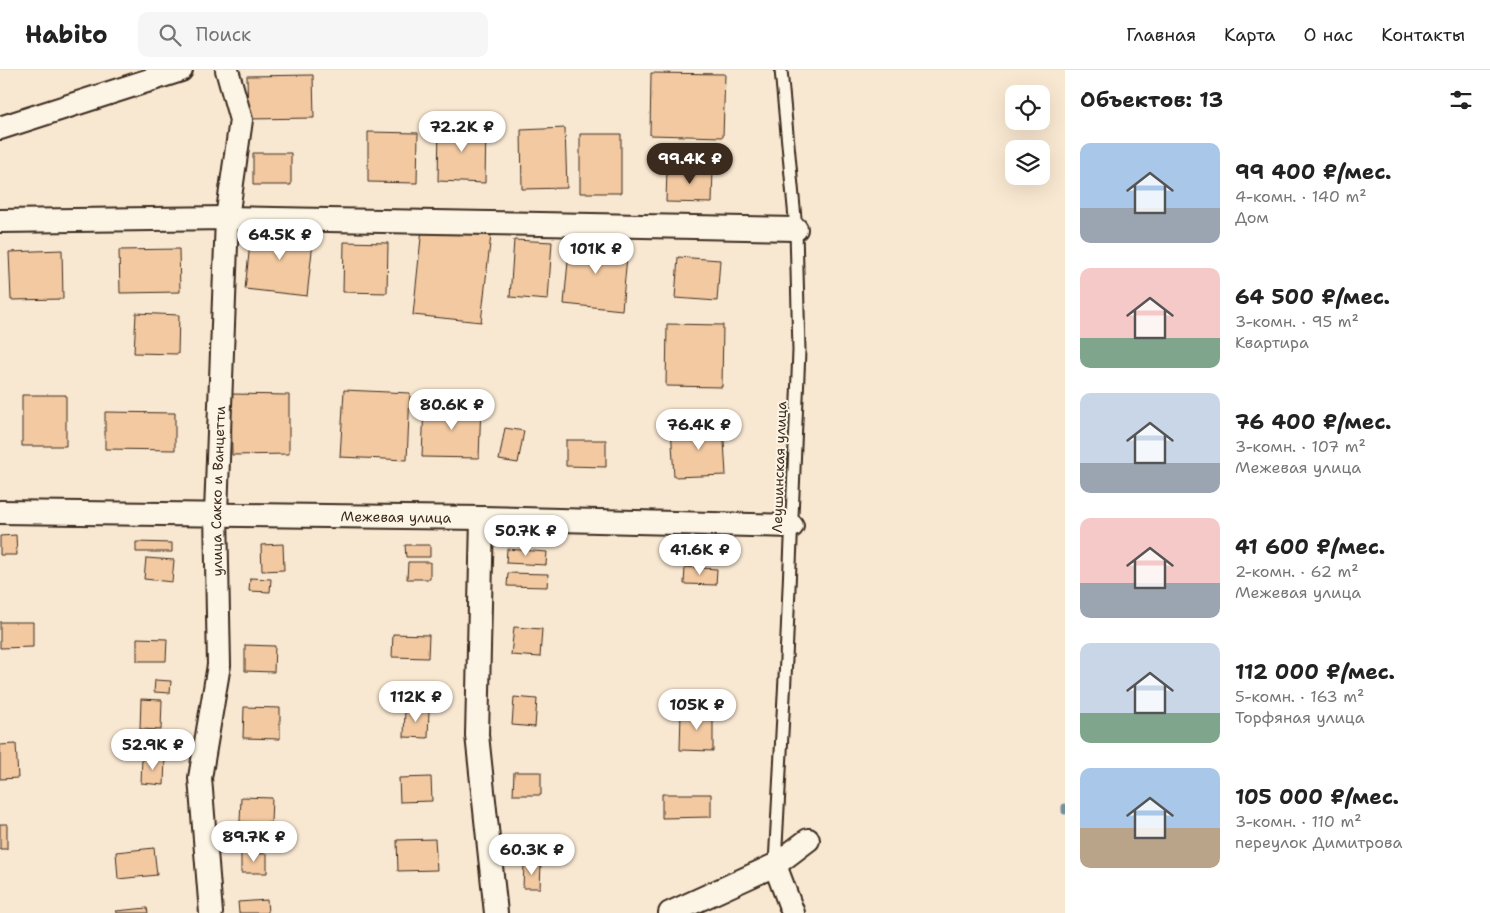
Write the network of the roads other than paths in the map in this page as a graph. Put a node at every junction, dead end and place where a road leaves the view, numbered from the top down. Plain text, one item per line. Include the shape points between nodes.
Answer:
1 (181, 70) edge
2 (227, 70) edge
3 (781, 70) edge
4 (0, 128) edge
5 (227, 218) junction
6 (0, 221) edge
7 (796, 229) junction
8 (0, 512) edge
9 (216, 513) junction
10 (482, 518) junction
11 (792, 526) junction
12 (808, 840) dead end
13 (775, 865) junction
14 (211, 913) edge
15 (496, 913) edge
16 (670, 913) edge
17 (794, 913) edge

1 - 4 street
2 - 5 street, улица Сакко и Ванцетти via 241,120
3 - 7 lane, Леушинская улица
5 - 6 street
5 - 7 street
5 - 9 street, улица Сакко и Ванцетти
7 - 11 lane, Леушинская улица via 799,351
8 - 9 street, Межевая улица
9 - 10 street, Межевая улица
9 - 14 street, улица Сакко и Ванцетти via 219,665 200,778
10 - 11 street, Межевая улица
10 - 15 street via 477,735
11 - 13 lane, Леушинская улица
12 - 13 street
13 - 16 street
13 - 17 street

